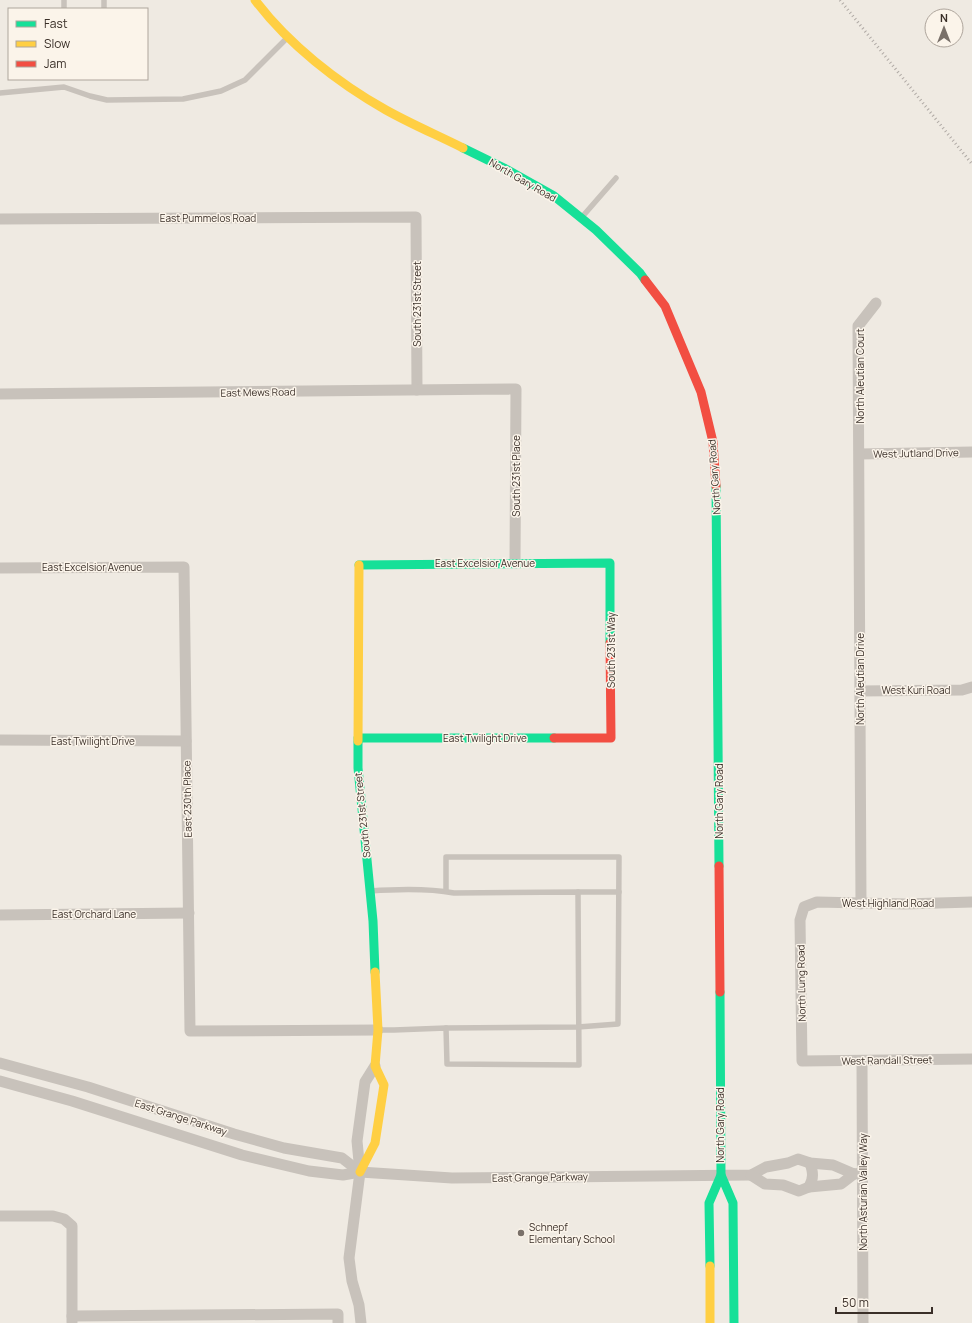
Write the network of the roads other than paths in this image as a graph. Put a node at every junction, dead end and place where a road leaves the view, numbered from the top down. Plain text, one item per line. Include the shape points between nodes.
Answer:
1 (255, 0) edge
2 (288, 37) junction
3 (64, 80) edge
4 (64, 86) junction
5 (0, 93) edge
6 (616, 178) dead end
7 (416, 217) joint
8 (581, 218) junction
9 (0, 219) edge
10 (876, 303) dead end
11 (516, 389) joint
12 (417, 390) junction
13 (0, 394) edge
14 (972, 452) edge
15 (860, 454) junction
16 (610, 562) joint
17 (515, 563) junction
18 (359, 564) joint
19 (184, 567) joint
20 (0, 568) edge
21 (972, 687) edge
22 (860, 690) junction
23 (358, 738) junction
24 (611, 738) joint
25 (0, 740) edge
26 (186, 741) junction
27 (370, 891) junction
28 (446, 891) junction
29 (578, 892) junction
30 (619, 892) junction
31 (972, 902) edge
32 (861, 904) junction
33 (804, 907) joint
34 (189, 913) junction
35 (0, 915) edge
36 (578, 1027) junction
37 (446, 1028) junction
38 (378, 1030) junction
39 (972, 1059) edge
40 (802, 1060) joint
41 (862, 1061) junction
42 (0, 1063) edge
43 (375, 1066) junction
44 (0, 1082) edge
45 (810, 1163) junction
46 (360, 1172) junction
47 (721, 1174) junction
48 (858, 1174) junction
49 (751, 1175) junction
50 (809, 1187) junction
51 (0, 1216) edge
52 (338, 1318) edge
53 (72, 1319) edge
54 (361, 1323) edge
55 (710, 1323) edge
56 (734, 1323) edge
57 (864, 1323) edge

1 - 2 main road, North Gary Road
2 - 4 lane via 245,80 221,91 183,99 107,100
2 - 8 main road, North Gary Road via 312,59 386,110 504,168 554,196
3 - 4 lane
4 - 5 lane
6 - 8 lane
7 - 9 street, East Pummelos Road
7 - 12 street, South 231st Street
8 - 47 main road, North Gary Road via 640,273 665,306 701,392 713,442 716,486
10 - 15 street, North Aleutian Court via 858,326
11 - 12 street, East Mews Road
11 - 17 street, South 231st Place
12 - 13 street, East Mews Road
14 - 15 street, West Jutland Drive
15 - 22 street, North Aleutian Drive
16 - 17 main road, East Excelsior Avenue
16 - 24 main road, South 231st Way
17 - 18 main road, East Excelsior Avenue
18 - 23 main road, South 231st Street
19 - 20 street, East Excelsior Avenue
19 - 26 street, East 230th Place
21 - 22 street, West Kuri Road via 962,690
22 - 32 street, North Aleutian Drive
23 - 24 main road, East Twilight Drive
23 - 27 main road, South 231st Street via 358,768
25 - 26 street, East Twilight Drive
26 - 34 street, East 230th Place
27 - 28 lane
27 - 38 main road, South 231st Street
28 - 29 lane
28 - 30 lane via 446,857 619,857
29 - 30 lane
29 - 36 lane
30 - 36 lane via 618,1024
31 - 32 street, West Highland Road
32 - 33 street, West Highland Road via 817,902
33 - 40 street, North Lung Road via 800,920
34 - 35 street, East Orchard Lane
34 - 38 street, East 230th Place via 190,1032
36 - 37 lane
36 - 37 lane via 579,1065 447,1064
37 - 38 lane
38 - 43 main road, South 231st Street
39 - 41 street, West Randall Street
40 - 41 street, West Randall Street
41 - 48 street, North Asturian Valley Way
42 - 46 street, East Grange Parkway via 88,1087 284,1148 342,1158
43 - 46 street, South 231st Street via 365,1082 357,1141
43 - 46 main road, South 231st Street via 384,1085 375,1143
44 - 46 street, East Grange Parkway via 72,1101 205,1144 277,1164 343,1175
45 - 48 street via 833,1165
45 - 49 street via 798,1160 766,1167
45 - 50 street via 814,1173
46 - 47 street, East Grange Parkway via 452,1178
46 - 54 street, South 231st Street via 349,1258 352,1281 360,1305
47 - 49 street, East Grange Parkway
47 - 55 main road, North Gary Road via 709,1203
47 - 56 main road, North Gary Road via 733,1202
48 - 50 street via 841,1184
48 - 57 street, North Asturian Valley Way
49 - 50 street via 764,1184 782,1185 799,1191
51 - 53 street via 53,1216 64,1219 72,1226
52 - 53 street

